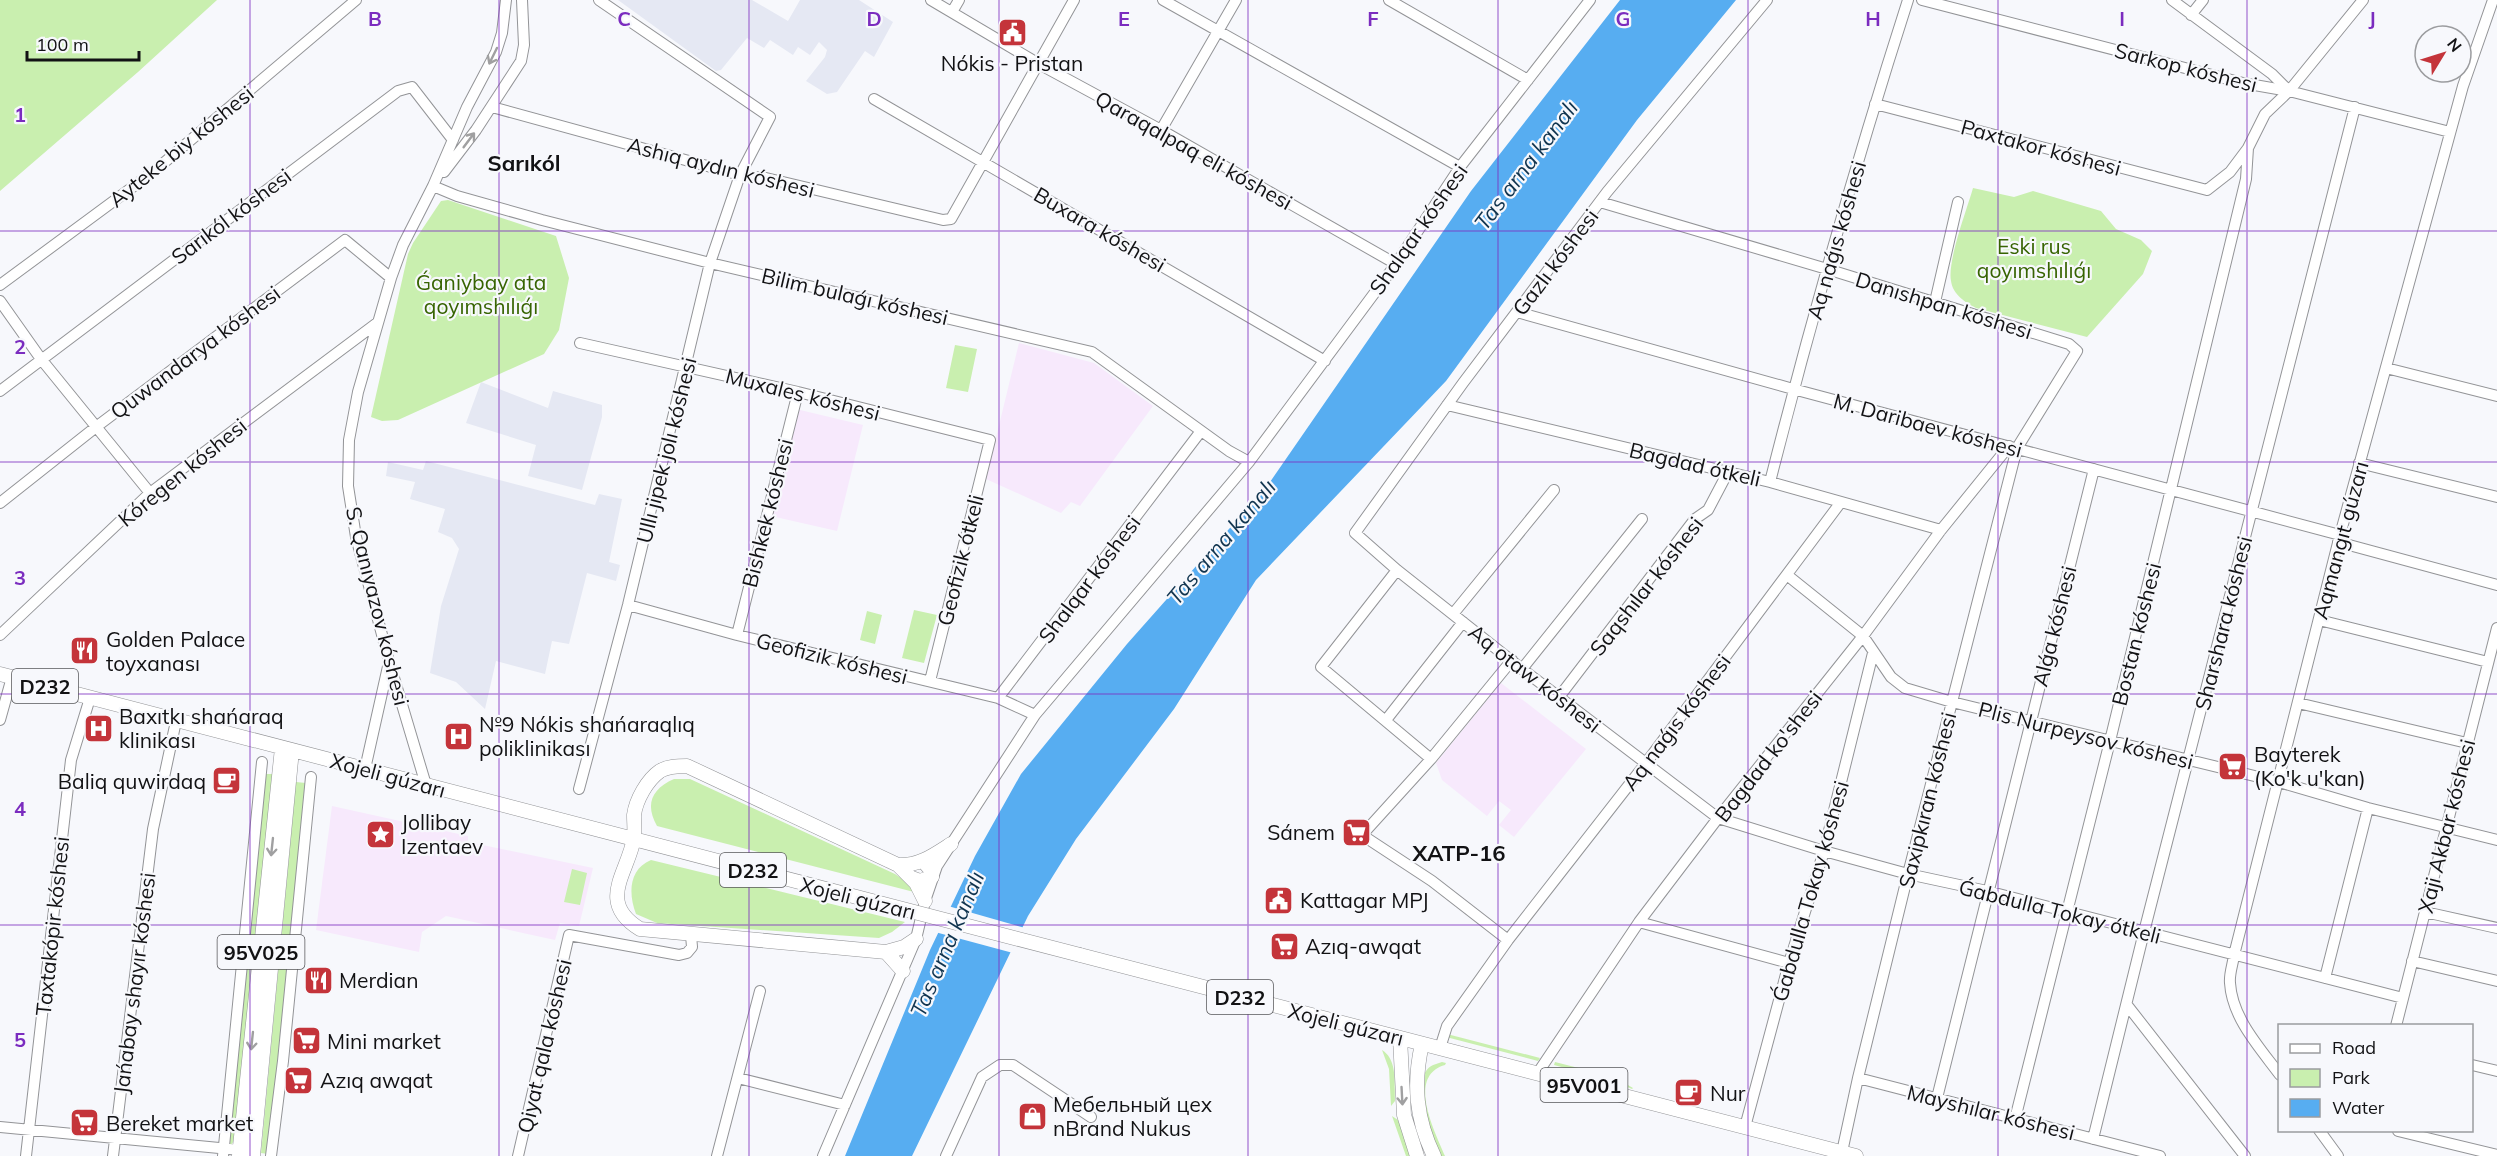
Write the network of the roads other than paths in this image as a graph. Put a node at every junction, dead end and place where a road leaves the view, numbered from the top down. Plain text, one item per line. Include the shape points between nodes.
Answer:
1 (356, 0) edge
2 (506, 0) edge
3 (522, 0) edge
4 (599, 0) edge
5 (931, 0) edge
6 (959, 0) edge
7 (1074, 0) edge
8 (1163, 0) edge
9 (1236, 0) edge
10 (1389, 0) edge
11 (1590, 0) edge
12 (1767, 0) edge
13 (1908, 0) edge
14 (1922, 0) edge
15 (2172, 0) edge
16 (2203, 0) edge
17 (2363, 0) edge
18 (2493, 0) edge
19 (952, 12) junction
20 (2191, 15) junction
21 (1218, 32) junction
22 (1039, 64) junction
23 (1528, 80) junction
24 (2289, 91) junction
25 (874, 99) dead end
26 (1875, 104) junction
27 (492, 107) junction
28 (2355, 107) junction
29 (1161, 130) junction
30 (2450, 132) junction
31 (453, 140) junction
32 (2248, 148) junction
33 (984, 162) junction
34 (1460, 167) junction
35 (740, 174) junction
36 (433, 186) junction
37 (1600, 202) junction
38 (1958, 202) dead end
39 (710, 262) junction
40 (1396, 264) junction
41 (1827, 269) junction
42 (391, 278) junction
43 (0, 285) edge
44 (0, 301) edge
45 (1935, 302) junction
46 (1517, 312) junction
47 (377, 323) junction
48 (580, 343) dead end
49 (41, 359) junction
50 (1325, 361) junction
51 (687, 366) junction
52 (2386, 368) junction
53 (1793, 389) junction
54 (0, 391) edge
55 (798, 392) junction
56 (2497, 396) edge
57 (1447, 405) junction
58 (96, 426) junction
59 (1201, 431) junction
60 (990, 440) joint
61 (2013, 447) junction
62 (1249, 462) junction
63 (2359, 464) junction
64 (2094, 469) junction
65 (1728, 472) junction
66 (1770, 482) junction
67 (1554, 490) dead end
68 (2172, 490) junction
69 (150, 492) junction
70 (2497, 497) edge
71 (1841, 502) junction
72 (0, 503) edge
73 (2251, 512) junction
74 (1642, 519) dead end
75 (1941, 530) junction
76 (1356, 533) joint
77 (2339, 539) junction
78 (1397, 570) junction
79 (1787, 575) junction
80 (2497, 585) edge
81 (628, 605) junction
82 (1453, 614) junction
83 (2319, 620) junction
84 (1463, 621) junction
85 (2497, 628) edge
86 (0, 634) edge
87 (737, 635) junction
88 (1863, 636) junction
89 (1874, 653) junction
90 (1512, 660) junction
91 (389, 662) junction
92 (2488, 662) junction
93 (1522, 669) junction
94 (6, 676) edge
95 (930, 681) junction
96 (90, 698) junction
97 (998, 698) junction
98 (1559, 698) junction
99 (1952, 702) junction
100 (2298, 703) junction
101 (1035, 716) junction
102 (0, 720) edge
103 (1386, 720) junction
104 (176, 721) junction
105 (2030, 721) junction
106 (2110, 741) junction
107 (2467, 743) junction
108 (287, 749) junction
109 (1431, 759) junction
110 (2187, 760) junction
111 (262, 762) dead end
112 (1646, 763) junction
113 (365, 769) junction
114 (311, 777) dead end
115 (2279, 782) junction
116 (426, 785) junction
117 (579, 789) dead end
118 (2368, 808) junction
119 (1718, 818) junction
120 (2446, 828) junction
121 (633, 840) junction
122 (2497, 840) edge
123 (951, 844) junction
124 (1824, 852) junction
125 (923, 861) junction
126 (898, 865) junction
127 (1908, 874) junction
128 (932, 877) junction
129 (912, 878) junction
130 (1988, 891) junction
131 (925, 901) junction
132 (2067, 911) junction
133 (2425, 912) junction
134 (1639, 922) junction
135 (2497, 928) edge
136 (2144, 932) junction
137 (691, 934) junction
138 (916, 939) junction
139 (1508, 940) junction
140 (886, 952) junction
141 (2234, 955) junction
142 (2412, 961) junction
143 (1789, 963) junction
144 (903, 971) junction
145 (2325, 978) junction
146 (2497, 981) edge
147 (760, 992) dead end
148 (2403, 998) junction
149 (2127, 1005) junction
150 (2396, 1024) edge
151 (1400, 1038) junction
152 (1422, 1044) junction
153 (1440, 1048) junction
154 (1401, 1061) junction
155 (1418, 1062) junction
156 (2473, 1065) edge
157 (2497, 1071) edge
158 (2278, 1072) edge
159 (1537, 1074) junction
160 (738, 1078) junction
161 (1858, 1078) junction
162 (1937, 1098) junction
163 (845, 1105) junction
164 (1091, 1117) dead end
165 (2015, 1119) junction
166 (0, 1127) edge
167 (1745, 1127) junction
168 (29, 1130) junction
169 (2320, 1132) edge
170 (2402, 1132) edge
171 (116, 1137) junction
172 (2093, 1139) junction
173 (224, 1152) edge
174 (1842, 1152) junction
175 (239, 1153) edge
176 (2497, 1155) edge
177 (27, 1156) edge
178 (113, 1156) edge
179 (253, 1156) edge
180 (271, 1156) edge
181 (518, 1156) edge
182 (717, 1156) edge
183 (823, 1156) edge
184 (946, 1156) edge
185 (1418, 1156) edge
186 (1434, 1156) edge
187 (1856, 1156) edge
188 (2160, 1156) edge
189 (2245, 1156) edge
190 (2338, 1156) edge

1 - 43 street, Ayteke biy kóshesi via 153,172
2 -> 31 street, S. Qanıyazov kóshesi via 496,52
3 - 27 street, S. Qanıyazov kóshesi via 521,62
4 - 35 street, Ullı jipek jolı kóshesi via 771,117
5 - 19 street, Qaraqalpaq eli kóshesi
6 - 19 street
7 - 22 street
8 - 21 street
9 - 21 street
10 - 23 street
11 - 23 street, Shalqar kóshesi
12 - 37 street, Gazlı kóshesi
13 - 26 street, Aq naǵıs kóshesi
14 - 24 street, Sarkop kóshesi via 2243,83
15 - 20 street
16 - 20 street
17 - 24 street
18 - 30 street, Aqmangıt gúzarı
19 - 22 street, Qaraqalpaq eli kóshesi
20 - 24 street via 2272,74
21 - 29 street
21 - 34 street
22 - 29 street, Qaraqalpaq eli kóshesi
22 - 33 street
23 - 34 street, Shalqar kóshesi
24 - 28 street, Sarkop kóshesi
24 - 32 street via 2265,114
25 - 33 street, Buxara kóshesi
26 - 32 street, Paxtakor kóshesi via 2207,190 2230,172
26 - 41 street, Aq naǵıs kóshesi
27 - 35 street, Ashıq aydın kóshesi
36 -> 27 street, S. Qanıyazov kóshesi
28 - 30 street, Sarkop kóshesi
28 - 73 street, Sharshara kóshesi
29 - 40 street, Qaraqalpaq eli kóshesi
30 - 52 street, Aqmangıt gúzarı
31 - 36 street, S. Qanıyazov kóshesi
31 - 49 street, Sarıkól kóshesi via 412,87 398,91
32 - 68 street, Bostan kóshesi via 2246,178
33 - 35 street, Ashıq aydın kóshesi via 951,219 943,220
33 - 50 street, Buxara kóshesi
34 - 40 street, Shalqar kóshesi
35 - 39 street, Ullı jipek jolı kóshesi
36 - 39 street, Bilim bulaǵı kóshesi via 542,220
36 - 42 street, S. Qanıyazov kóshesi
37 - 41 street, Danıshpan kóshesi
37 - 46 street, Gazlı kóshesi
38 - 45 street
39 - 51 street, Ullı jipek jolı kóshesi
39 - 59 street, Bilim bulaǵı kóshesi via 1092,352
40 - 50 street, Shalqar kóshesi
41 - 45 street, Danıshpan kóshesi
41 - 53 street, Aq naǵıs kóshesi
42 - 47 street, S. Qanıyazov kóshesi
42 - 58 street, Quwandarya kóshesi via 345,240
44 - 49 street
45 - 61 street, Danıshpan kóshesi via 2069,344 2078,351
46 - 53 street, M. Daribaev kóshesi
46 - 57 street, Gazlı kóshesi
47 - 69 street, Kóregen kóshesi
47 - 91 street, S. Qanıyazov kóshesi via 349,440 348,486 356,537
48 - 51 street, Muxales kóshesi
49 - 54 street, Sarıkól kóshesi
49 - 58 street
50 - 62 street, Shalqar kóshesi
51 - 55 street, Muxales kóshesi
51 - 81 street, Ullı jipek jolı kóshesi
52 - 56 street
52 - 63 street, Aqmangıt gúzarı
53 - 61 street, M. Daribaev kóshesi
53 - 66 street, Aq naǵıs kóshesi
55 - 60 street, Muxales kóshesi
55 - 87 street, Bishkek kóshesi
57 - 65 street, Bagdad ótkeli
57 - 76 street, Gazlı kóshesi
58 - 69 street
58 - 72 street, Quwandarya kóshesi
59 - 62 street, Bilim bulaǵı kóshesi
59 - 97 street, Shalqar kóshesi
60 - 95 street, Geofizik ótkeli
61 - 64 street, M. Daribaev kóshesi
61 - 75 street, Bagdad ko'shesi
61 - 99 street, Saxipkıran kóshesi
62 - 101 street, Shalqar kóshesi
63 - 70 street
63 - 77 street, Aqmangıt gúzarı
64 - 68 street, M. Daribaev kóshesi
64 - 105 street, Alǵa kóshesi
65 - 66 street, Bagdad ótkeli
65 - 98 street, Saqshılar kóshesi via 1708,510 1695,519
66 - 71 street, Bagdad ótkeli
67 - 82 street
68 - 73 street, M. Daribaev kóshesi
68 - 106 street, Bostan kóshesi
69 - 86 street, Kóregen kóshesi
71 - 75 street, Bagdad ótkeli
71 - 79 street, Aq naǵıs kóshesi
73 - 77 street, M. Daribaev kóshesi
73 - 110 street, Sharshara kóshesi
74 - 93 street
75 - 88 street, Bagdad ko'shesi
76 - 78 street, Aq otaw kóshesi
77 - 80 street, M. Daribaev kóshesi
77 - 83 street, Aqmangıt gúzarı
78 - 82 street, Aq otaw kóshesi
78 - 103 street via 1321,667
79 - 88 street, Plis Nurpeysov kóshesi
79 - 112 street, Aq naǵıs kóshesi
81 - 87 street, Geofizik kóshesi
81 - 117 street, Ullı jipek jolı kóshesi
82 - 84 street, Aq otaw kóshesi
83 - 92 street
83 - 100 street, Aqmangıt gúzarı
84 - 90 street, Aq otaw kóshesi
84 - 103 street
85 - 92 street, Xaji Akbar kóshesi
87 - 95 street, Geofizik kóshesi
88 - 89 street, Plis Nurpeysov kóshesi
88 - 119 street, Bagdad ko'shesi
89 - 99 street, Plis Nurpeysov kóshesi via 1891,677 1905,688
89 - 124 street, Ǵabdulla Tokay kóshesi
90 - 93 street, Aq otaw kóshesi
90 - 109 street
91 - 113 street
91 - 116 street, S. Qanıyazov kóshesi
92 - 107 street, Xaji Akbar kóshesi
93 - 98 street, Aq otaw kóshesi
94 - 96 main road, Xojeli gúzarı / D232
94 - 102 street
95 - 97 street, Geofizik kóshesi
96 - 104 main road, Xojeli gúzarı / D232
96 - 168 street, Taxtakópir kóshesi via 71,760
97 - 101 street, Geofizik kóshesi
98 - 112 street, Aq otaw kóshesi
99 - 105 street, Plis Nurpeysov kóshesi
99 - 127 street, Saxipkıran kóshesi
100 - 107 street
100 - 115 street, Aqmangıt gúzarı
101 - 123 street, Shalqar kóshesi
103 - 109 street
104 - 108 main road, Xojeli gúzarı / D232
104 - 171 street, Jańabay shayır kóshesi via 153,829
105 - 106 street, Plis Nurpeysov kóshesi
105 - 130 street, Alǵa kóshesi
106 - 110 street, Plis Nurpeysov kóshesi
106 - 132 street, Bostan kóshesi
107 - 120 street, Xaji Akbar kóshesi
108 - 113 main road, Xojeli gúzarı / D232
108 -> 175 main road, 95V025
108 - 179 main road, 95V025
109 - 139 street via 1362,835 1432,881
110 - 115 street, Plis Nurpeysov kóshesi
110 - 136 street, Sharshara kóshesi
111 - 173 street
112 - 119 street, Aq otaw kóshesi
112 - 139 street, Aq naǵıs kóshesi
113 - 116 main road, Xojeli gúzarı / D232
114 - 180 street
115 - 118 street, Plis Nurpeysov kóshesi
115 - 141 street, Aqmangıt gúzarı
116 - 121 main road, Xojeli gúzarı / D232
118 - 120 street, Plis Nurpeysov kóshesi
118 - 145 street
119 - 124 street, Ǵabdulla Tokay ótkeli
119 - 134 street, Bagdad ko'shesi
120 - 122 street, Plis Nurpeysov kóshesi
120 - 133 street, Xaji Akbar kóshesi
121 - 126 main road via 637,804 650,781 661,771 687,766
121 - 137 main road via 618,884 621,912 640,930
121 - 151 main road, Xojeli gúzarı / D232, bridge
123 - 125 main road
123 - 128 street, Shalqar kóshesi
124 - 127 street, Ǵabdulla Tokay ótkeli
124 - 143 street, Ǵabdulla Tokay kóshesi
125 - 126 main road
125 - 128 main road
126 - 129 main road
127 - 130 street, Ǵabdulla Tokay ótkeli
127 - 161 street, Saxipkıran kóshesi
128 - 129 main road via 920,881
128 - 131 street, Shalqar kóshesi
129 - 131 main road
130 - 132 street, Ǵabdulla Tokay ótkeli
130 - 162 street, Alǵa kóshesi
131 - 138 street, Shalqar kóshesi
132 - 136 street, Ǵabdulla Tokay ótkeli
132 - 165 street, Bostan kóshesi
133 - 135 street
133 - 142 street, Xaji Akbar kóshesi
134 - 143 street
134 - 159 street, Bagdad ko'shesi
136 - 141 street, Ǵabdulla Tokay ótkeli
136 - 149 street, Sharshara kóshesi
137 - 140 main road
137 - 181 street, Qiyat qala kóshesi via 692,947 679,955 570,935
138 - 140 main road
138 - 144 street, Shalqar kóshesi
139 - 153 street, Aq naǵıs kóshesi via 1447,1026
140 - 144 main road
141 - 145 street, Ǵabdulla Tokay ótkeli
141 - 158 street, Aqmangıt gúzarı via 2230,982 2234,1006
142 - 146 street
142 - 148 street, Xaji Akbar kóshesi
143 - 167 street, Ǵabdulla Tokay kóshesi
144 - 163 street, Shalqar kóshesi
145 - 148 street, Ǵabdulla Tokay ótkeli
147 - 160 street
148 - 150 street, Xaji Akbar kóshesi
149 - 172 street, Sharshara kóshesi
149 - 189 street
151 - 152 main road, Xojeli gúzarı / D232
151 - 154 main road
152 - 153 main road, Xojeli gúzarı / 95V001
152 - 155 main road
153 - 159 main road, Xojeli gúzarı / 95V001
154 - 155 main road via 1410,1055
154 -> 185 main road via 1404,1115
155 - 186 main road via 1416,1101
156 - 157 street
159 - 167 main road, Xojeli gúzarı / 95V001
160 - 163 street
160 - 182 street
161 - 162 street, Mayshılar kóshesi
161 - 174 street, Saxipkıran kóshesi
162 - 165 street, Mayshılar kóshesi
163 - 183 street, Shalqar kóshesi
164 - 184 street via 1013,1065 1000,1065 982,1077
165 - 172 street, Mayshılar kóshesi
166 - 168 street
167 - 174 main road, Xojeli gúzarı / 95V001
168 - 171 street
168 - 177 street, Taxtakópir kóshesi
169 - 190 street
170 - 176 street
171 - 173 street
171 - 178 street, Jańabay shayır kóshesi
172 - 188 street, Mayshılar kóshesi
173 - 175 street
174 - 187 main road, Xojeli gúzarı / 95V001

